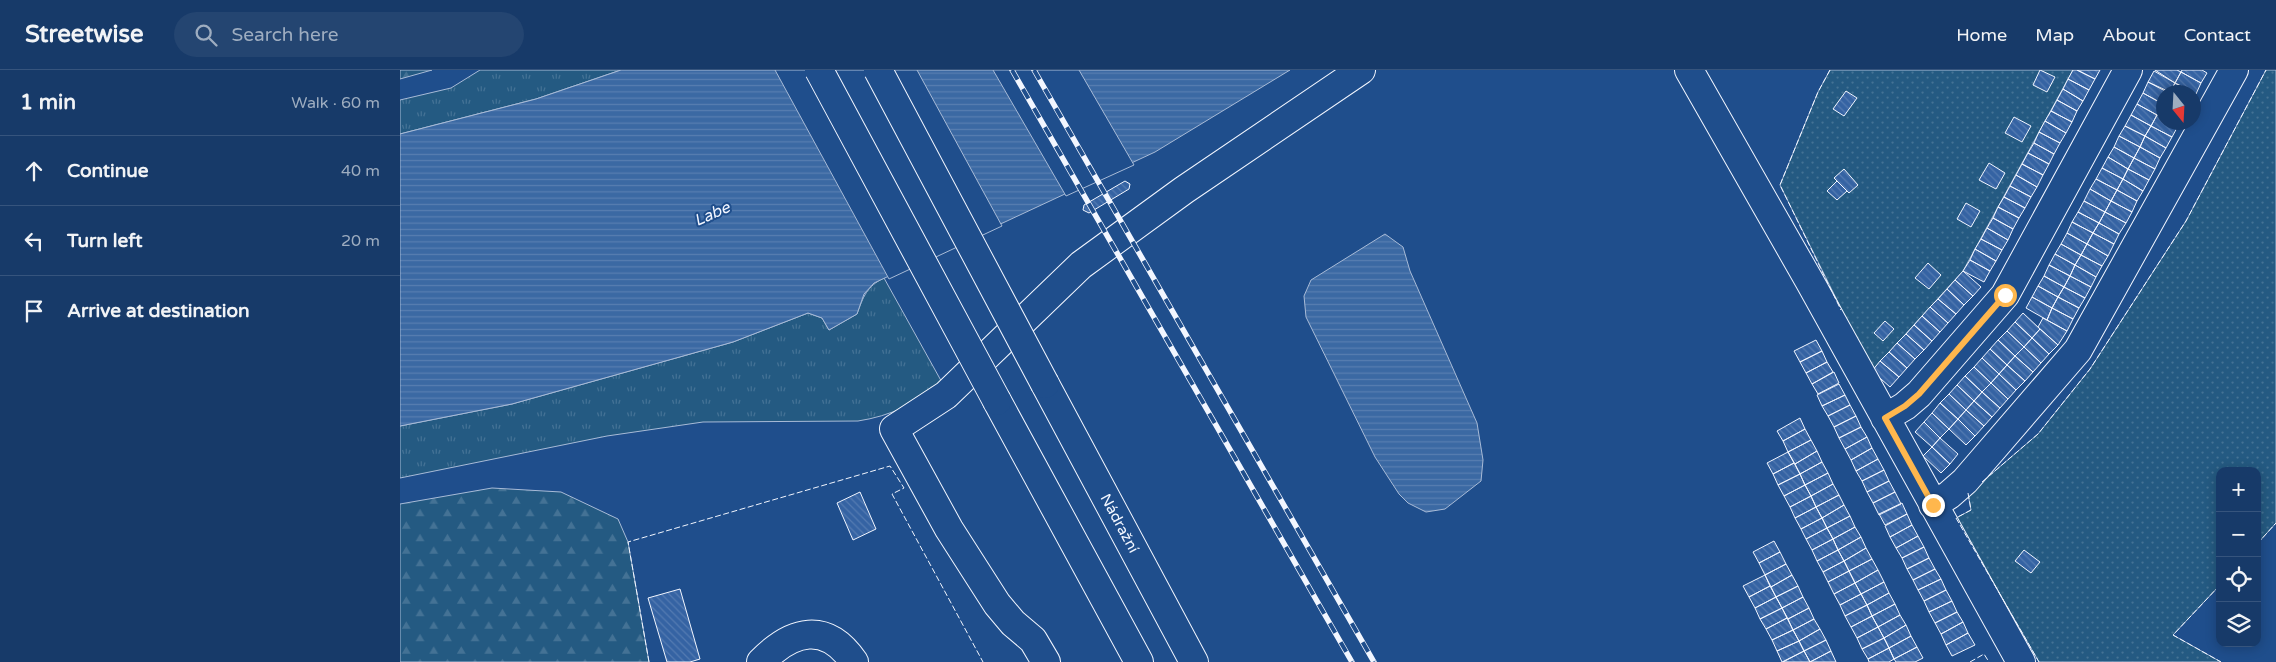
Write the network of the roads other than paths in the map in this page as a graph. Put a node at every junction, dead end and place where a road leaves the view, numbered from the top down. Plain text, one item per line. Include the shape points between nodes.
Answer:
1 (819, 70) edge
2 (878, 70) edge
3 (1360, 70) edge
4 (1689, 70) edge
5 (2128, 70) edge
6 (2234, 70) edge
7 (1885, 418) junction
8 (1933, 505) junction
9 (760, 662) edge
10 (854, 662) edge
11 (1046, 662) edge
12 (1139, 662) edge
13 (1194, 662) edge
14 (2020, 662) edge

1 - 12 main road, bridge
2 - 13 main road, Nádražní, bridge
3 - 11 main road via 1081,265 946,395 894,429 949,529 997,604 1012,623 1033,640
4 - 7 main road
5 - 7 main road via 2005,295 1919,394
6 - 8 main road via 2078,350 1964,481
7 - 8 main road
8 - 14 main road
9 - 10 main road via 780,645 817,634 838,642

